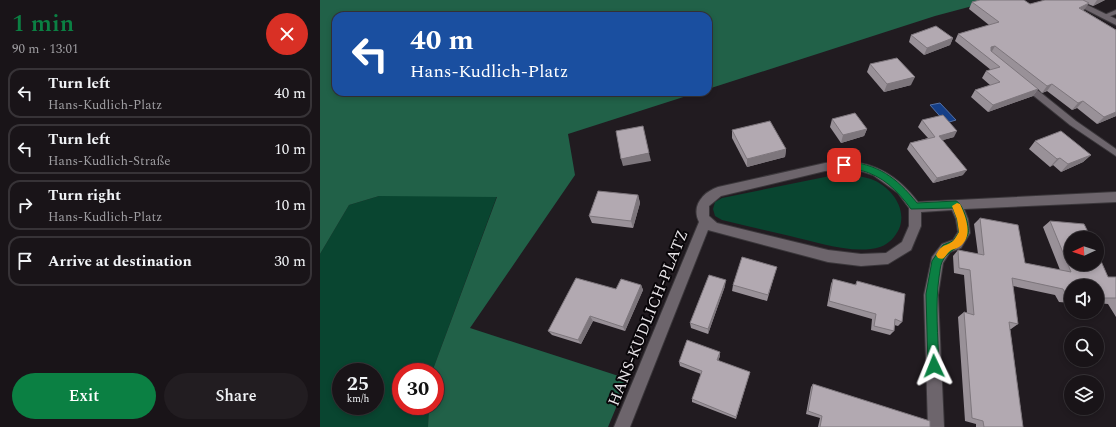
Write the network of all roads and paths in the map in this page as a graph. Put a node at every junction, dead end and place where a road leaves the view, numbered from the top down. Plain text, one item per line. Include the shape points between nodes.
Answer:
1 (1072, 0) edge
2 (1116, 12) edge
3 (1105, 16) junction
4 (1116, 22) edge
5 (1020, 80) edge
6 (1116, 153) edge
7 (1116, 197) edge
8 (956, 205) junction
9 (914, 207) junction
10 (705, 222) junction
11 (622, 427) edge
12 (936, 427) edge

1 - 3 street
2 - 3 lane
3 - 4 street
5 - 6 lane via 1073,123
7 - 8 street
8 - 9 street
8 - 12 street via 964,233 956,244 946,248 937,261 931,294
9 - 10 street, HANS-KUDLICH-PLATZ via 916,226 907,246 888,258 861,260 828,256 714,227
9 - 10 street, HANS-KUDLICH-PLATZ via 902,190 888,178 858,166 844,165 825,167 718,192 706,199 702,207
10 - 11 street, HANS-KUDLICH-PLATZ

